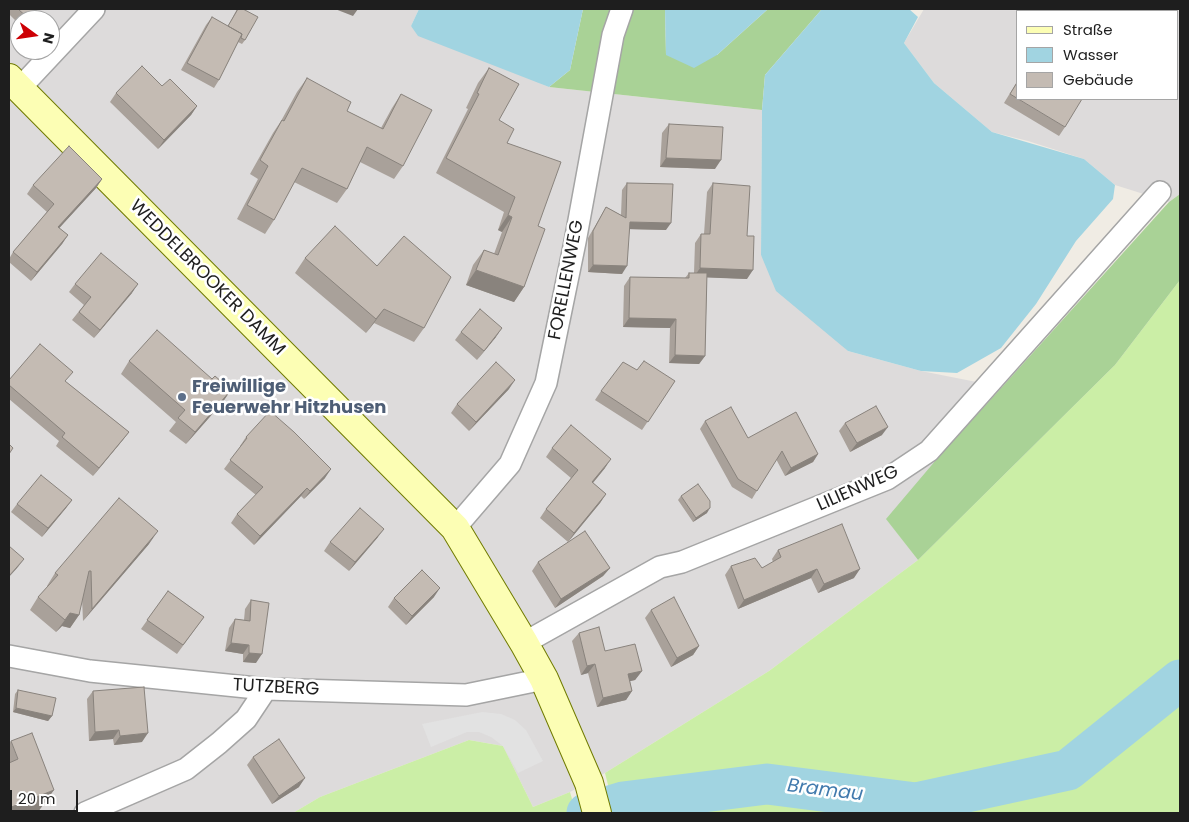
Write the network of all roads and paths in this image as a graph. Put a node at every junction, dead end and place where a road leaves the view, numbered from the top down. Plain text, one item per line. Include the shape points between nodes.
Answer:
1 (94, 9) edge
2 (622, 9) edge
3 (14, 84) edge
4 (1160, 192) dead end
5 (455, 528) junction
6 (524, 642) junction
7 (9, 656) edge
8 (544, 679) junction
9 (266, 689) junction
10 (85, 813) edge
11 (597, 813) edge

1 - 3 street
2 - 5 street, FORELLENWEG via 613,35 546,383 510,464
3 - 5 street, WEDDELBROOKER DAMM
4 - 6 street, LILIENWEG via 929,451 887,479 682,562 660,567
5 - 6 street, WEDDELBROOKER DAMM
6 - 8 street, WEDDELBROOKER DAMM
7 - 9 street, TUTZBERG via 90,671
8 - 9 street, TUTZBERG via 466,695
8 - 11 street, WEDDELBROOKER DAMM via 589,783
9 - 10 street via 246,718 186,769

